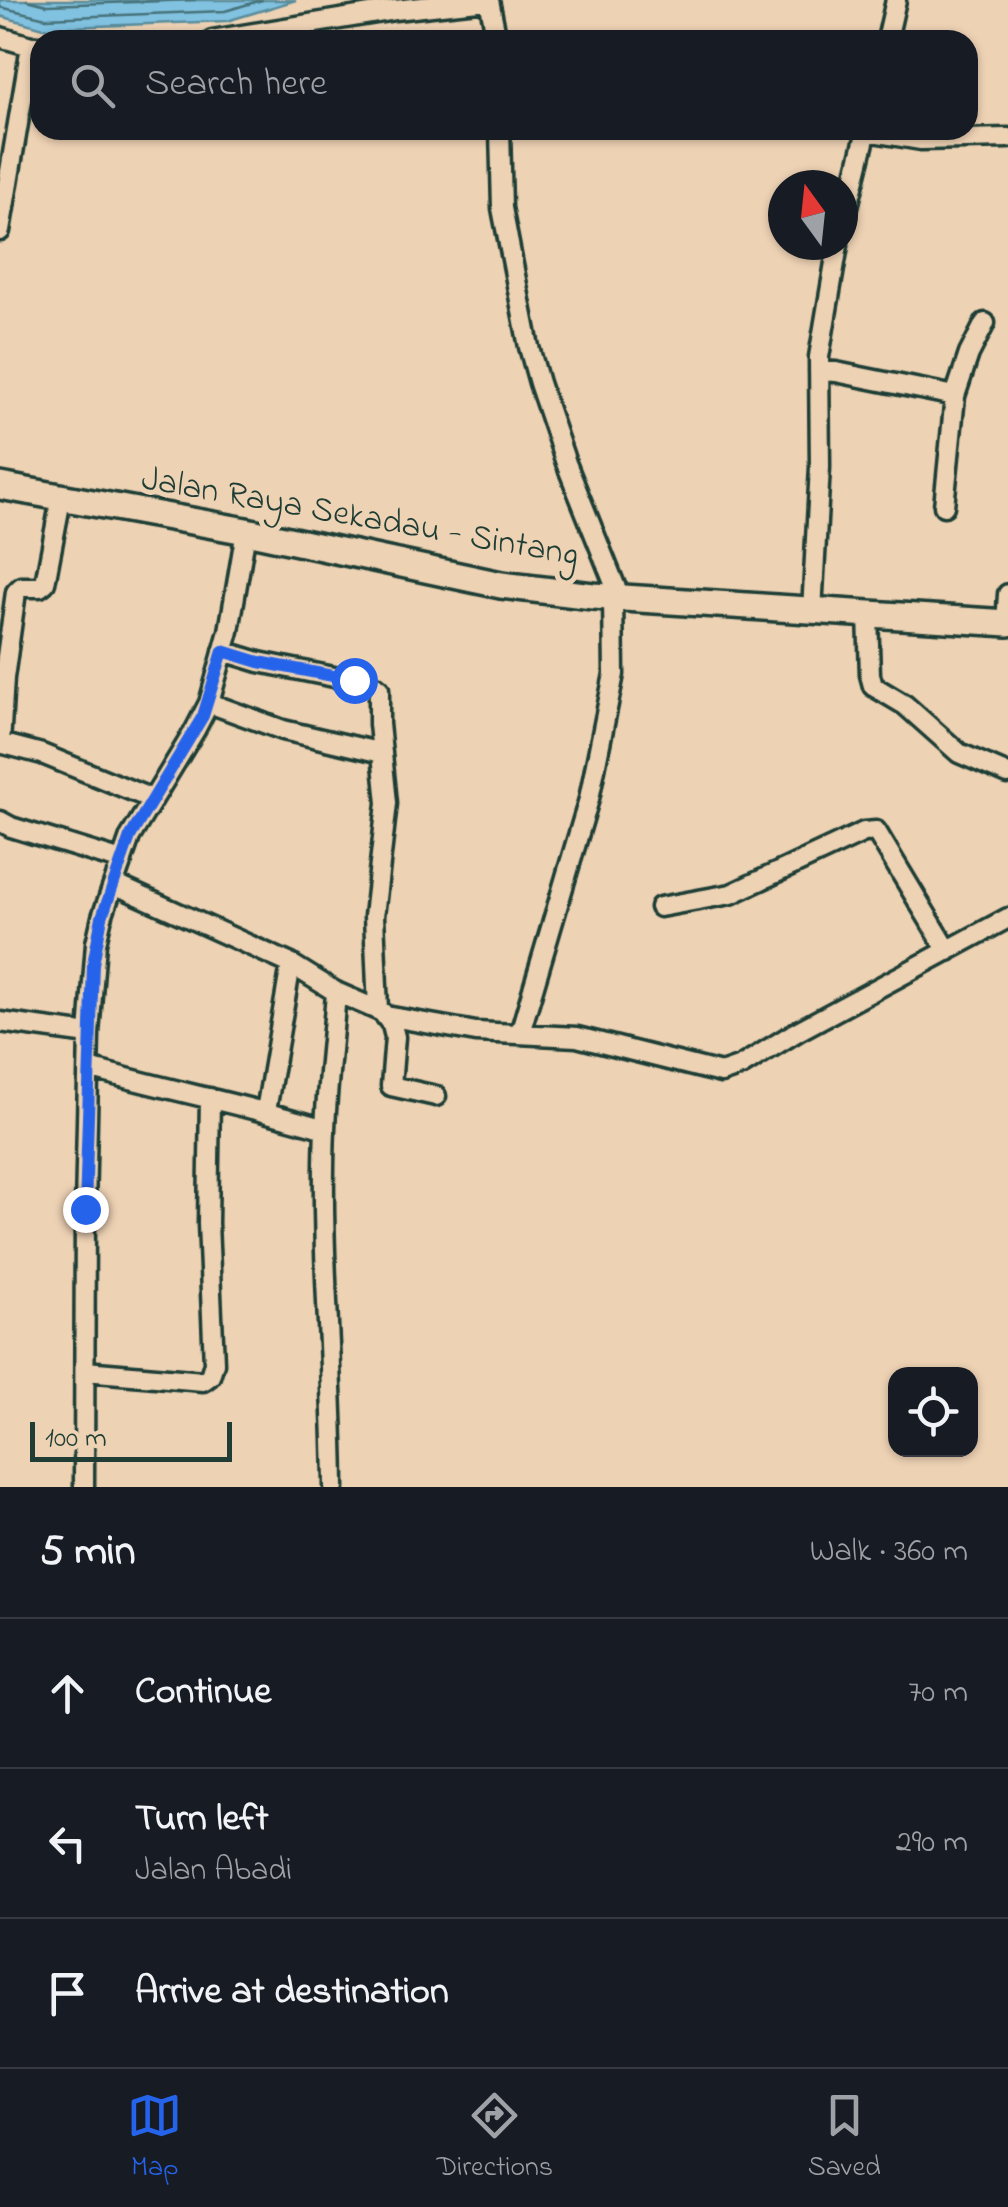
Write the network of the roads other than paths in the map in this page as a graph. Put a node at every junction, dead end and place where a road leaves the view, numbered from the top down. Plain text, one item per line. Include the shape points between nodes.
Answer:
1 (488, 0) edge
2 (896, 0) edge
3 (273, 30) edge
4 (495, 30) edge
5 (889, 30) edge
6 (0, 38) edge
7 (30, 45) edge
8 (30, 77) edge
9 (1008, 138) edge
10 (978, 139) edge
11 (500, 140) edge
12 (865, 140) edge
13 (857, 170) edge
14 (0, 230) edge
15 (835, 260) edge
16 (986, 323) dead end
17 (818, 371) junction
18 (954, 396) junction
19 (0, 486) edge
20 (61, 499) junction
21 (944, 506) dead end
22 (246, 531) junction
23 (1008, 594) edge
24 (617, 597) junction
25 (812, 610) junction
26 (868, 614) junction
27 (1007, 623) edge
28 (223, 651) junction
29 (208, 703) junction
30 (0, 744) edge
31 (382, 753) junction
32 (1008, 774) edge
33 (152, 799) junction
34 (0, 821) edge
35 (122, 861) junction
36 (114, 884) junction
37 (660, 907) dead end
38 (1008, 918) edge
39 (948, 951) junction
40 (290, 964) junction
41 (336, 992) junction
42 (382, 1013) junction
43 (0, 1022) edge
44 (89, 1034) junction
45 (520, 1034) junction
46 (89, 1068) junction
47 (436, 1096) dead end
48 (210, 1098) junction
49 (266, 1110) junction
50 (325, 1129) junction
51 (85, 1371) junction
52 (84, 1487) edge
53 (334, 1487) edge

1 - 3 street
1 - 4 street
2 - 5 street
6 - 7 street
8 - 14 street
9 - 10 street
11 - 24 street via 502,208 538,384
12 - 13 street
15 - 17 street
16 - 18 street
17 - 18 street
17 - 25 street
18 - 21 street
19 - 20 highway, Jalan Raya Sekadau - Sintang
20 - 22 highway, Jalan Raya Sekadau - Sintang
20 - 30 street via 44,583 16,592
22 - 24 highway, Jalan Raya Sekadau - Sintang via 500,585
22 - 28 street
23 - 27 street
24 - 25 highway, Jalan Raya Sekadau - Sintang
24 - 45 street via 614,674 590,799
25 - 26 highway, Jalan Raya Sekadau - Sintang
26 - 27 highway, Jalan Raya Sekadau - Sintang
26 - 32 street via 873,686 905,704 960,754
28 - 29 street
28 - 31 street via 377,686
29 - 31 street via 283,730
29 - 33 street
30 - 33 street
31 - 42 street via 388,803 374,916
33 - 35 street
34 - 35 street
35 - 36 street
36 - 40 street
36 - 44 street via 96,943
37 - 39 street via 732,894 876,831
38 - 39 street
39 - 45 street via 722,1073 577,1037
40 - 41 street
40 - 49 street
41 - 42 street
41 - 50 street
42 - 45 street
42 - 47 street via 395,1036 391,1086
43 - 44 street
44 - 46 street
46 - 48 street
46 - 51 street
48 - 49 street
48 - 51 street via 210,1376 203,1381
49 - 50 street
50 - 53 street
51 - 52 street

